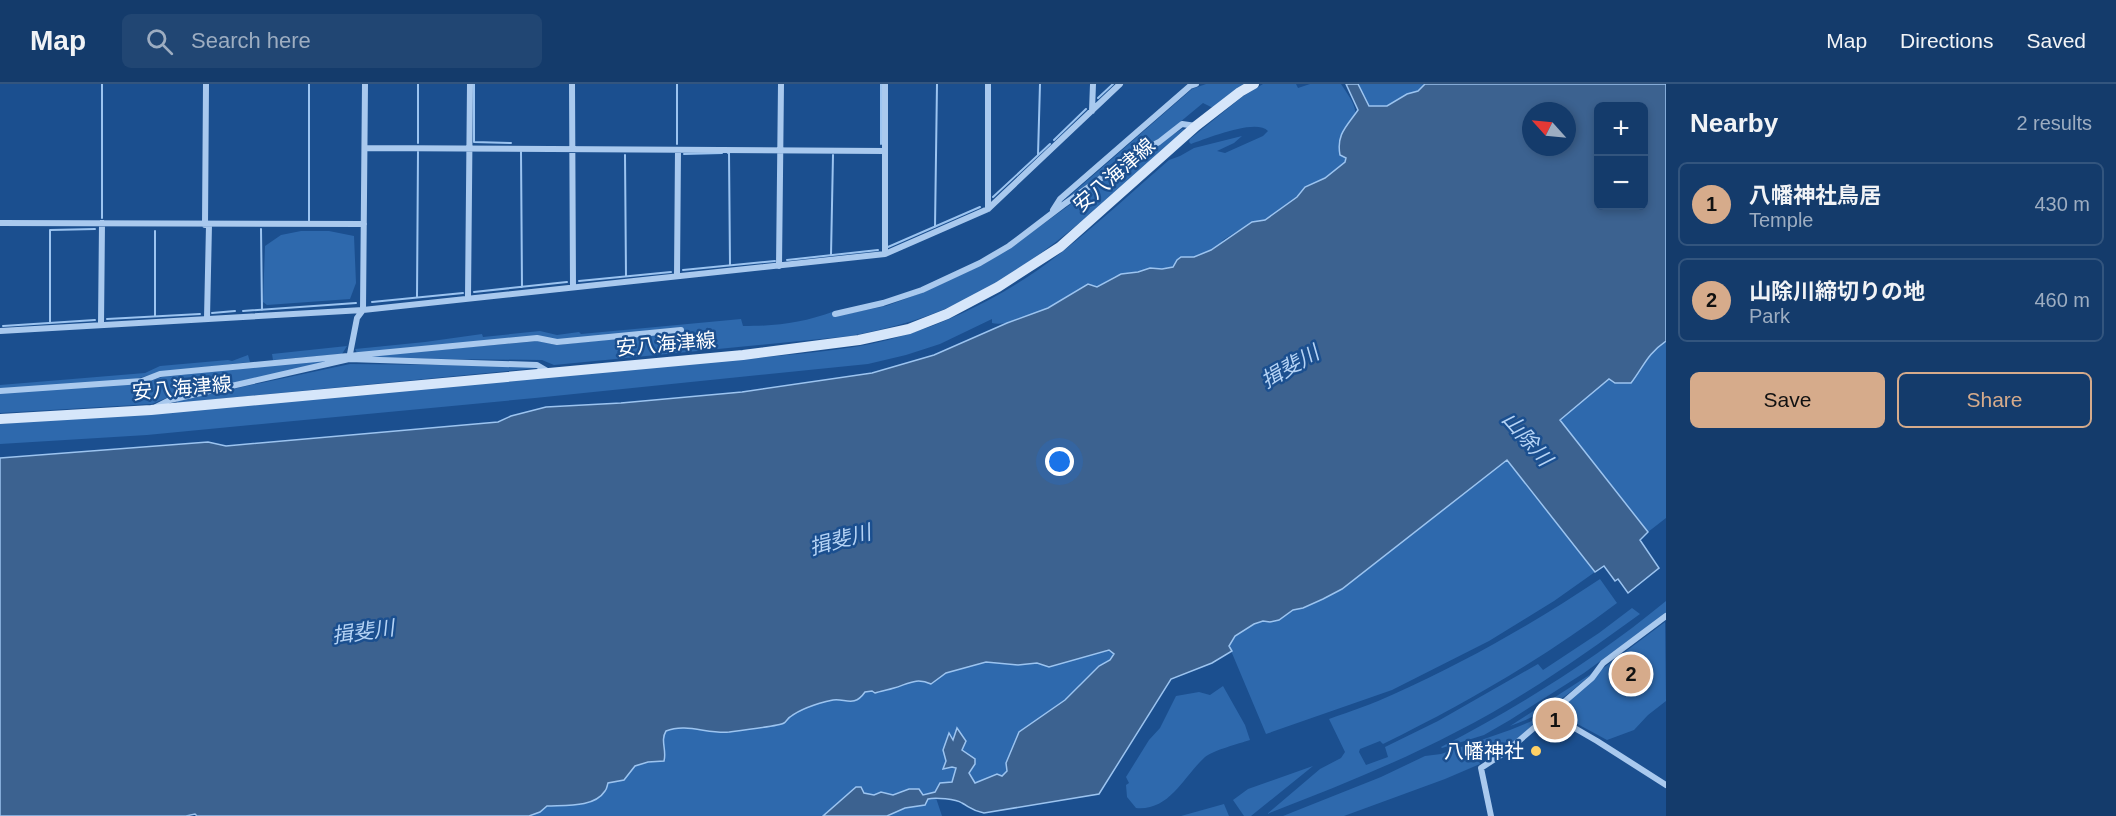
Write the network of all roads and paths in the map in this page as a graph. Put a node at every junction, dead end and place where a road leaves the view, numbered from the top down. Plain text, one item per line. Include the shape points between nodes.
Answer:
1 (206, 84) edge
2 (365, 84) edge
3 (470, 84) edge
4 (572, 84) edge
5 (781, 84) edge
6 (885, 84) edge
7 (988, 84) edge
8 (1093, 84) edge
9 (1120, 84) edge
10 (1196, 84) edge
11 (1254, 84) edge
12 (1092, 111) junction
13 (1196, 126) junction
14 (364, 148) junction
15 (469, 148) junction
16 (572, 149) junction
17 (678, 150) junction
18 (781, 150) junction
19 (885, 151) junction
20 (988, 209) junction
21 (1047, 218) junction
22 (0, 223) edge
23 (102, 224) junction
24 (364, 224) junction
25 (207, 225) junction
26 (885, 254) junction
27 (779, 266) junction
28 (677, 276) junction
29 (573, 287) junction
30 (468, 298) junction
31 (363, 310) junction
32 (835, 314) dead end
33 (207, 318) junction
34 (101, 325) junction
35 (681, 330) dead end
36 (0, 331) edge
37 (349, 358) junction
38 (549, 372) junction
39 (0, 391) edge
40 (151, 410) junction
41 (0, 419) edge
42 (1666, 616) edge
43 (1554, 710) junction
44 (1666, 785) edge
45 (1491, 816) edge

1 - 25 street
2 - 14 street
3 - 15 street
4 - 16 street
5 - 18 street
6 - 19 street
7 - 20 street
8 - 12 street
9 - 12 street
10 - 21 street via 1060,199
11 - 13 main road, 安八海津線
12 - 20 street
13 - 21 street via 1182,124
13 - 38 main road, 安八海津線 via 1060,247 998,287 909,329 859,340 755,353
14 - 15 street
14 - 24 street
15 - 16 street
15 - 30 street
16 - 17 street
16 - 29 street
17 - 18 street
17 - 28 street
18 - 19 street
18 - 27 street
19 - 26 street
20 - 26 street
21 - 32 street via 1009,246 952,277 883,303
22 - 23 street
23 - 25 street
23 - 34 street
24 - 25 street
24 - 31 street
25 - 33 street
26 - 27 street
27 - 28 street
28 - 29 street
29 - 30 street
30 - 31 street
31 - 33 street
31 - 37 street via 357,318
33 - 34 street
34 - 36 street
35 - 37 street via 557,342 537,338
37 - 38 street via 537,365
37 - 39 street via 160,374 142,381
37 - 40 street via 170,400
38 - 40 main road, 安八海津線
40 - 41 main road, 安八海津線
42 - 43 street via 1603,663 1592,678
43 - 44 street via 1559,719
43 - 45 street via 1481,768

